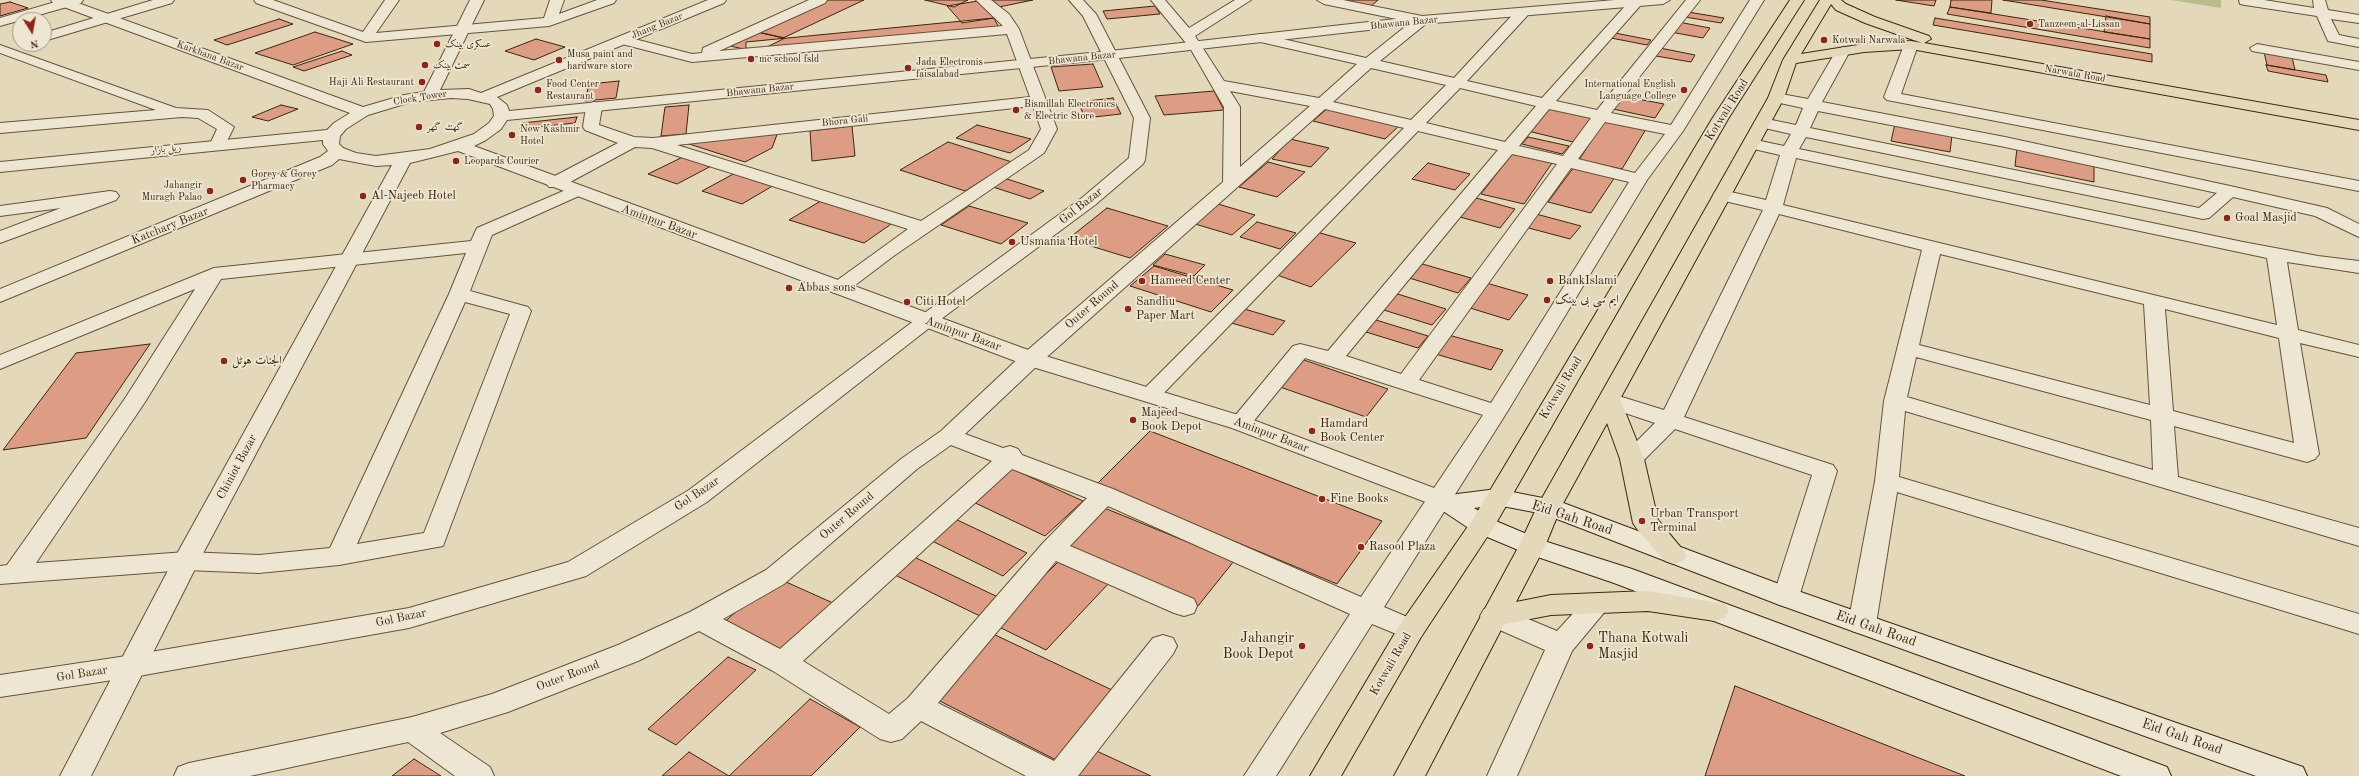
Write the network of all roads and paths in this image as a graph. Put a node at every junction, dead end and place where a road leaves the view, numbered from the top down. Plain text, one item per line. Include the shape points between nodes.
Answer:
1 (166, 0) edge
2 (261, 0) edge
3 (392, 0) edge
4 (477, 0) edge
5 (557, 0) edge
6 (609, 0) edge
7 (719, 0) edge
8 (820, 0) edge
9 (983, 0) edge
10 (1076, 0) edge
11 (1158, 0) edge
12 (1244, 0) edge
13 (1324, 0) edge
14 (1663, 0) edge
15 (1693, 0) edge
16 (1757, 0) edge
17 (1796, 0) edge
18 (1827, 0) edge
19 (1834, 0) edge
20 (67, 1) edge
21 (1631, 1) edge
22 (2245, 1) edge
23 (1525, 5) edge
24 (2320, 6) edge
25 (108, 18) junction
26 (2359, 19) edge
27 (1422, 20) junction
28 (0, 22) edge
29 (549, 22) junction
30 (1012, 29) junction
31 (462, 30) junction
32 (52, 35) edge
33 (366, 38) junction
34 (1262, 38) junction
35 (623, 40) junction
36 (1192, 41) junction
37 (2359, 43) edge
38 (1911, 45) junction
39 (12, 47) edge
40 (2257, 48) dead end
41 (1, 50) edge
42 (1843, 51) junction
43 (1110, 55) junction
44 (692, 58) junction
45 (1790, 60) junction
46 (1369, 62) junction
47 (1023, 64) junction
48 (2359, 66) edge
49 (1458, 82) junction
50 (1220, 85) junction
51 (430, 94) junction
52 (484, 97) junction
53 (1776, 98) junction
54 (1038, 101) junction
55 (1546, 103) junction
56 (1324, 104) junction
57 (1812, 106) junction
58 (594, 107) junction
59 (182, 112) junction
60 (362, 112) junction
61 (2359, 114) edge
62 (502, 116) junction
63 (1601, 116) junction
64 (1762, 124) junction
65 (2359, 125) edge
66 (1414, 126) junction
67 (0, 128) edge
68 (1675, 131) junction
69 (1801, 132) junction
70 (332, 135) junction
71 (632, 142) junction
72 (653, 143) junction
73 (218, 144) junction
74 (1751, 144) junction
75 (459, 146) junction
76 (1509, 150) junction
77 (337, 152) junction
78 (1789, 152) junction
79 (404, 159) junction
80 (1566, 163) junction
81 (0, 167) edge
82 (2272, 170) junction
83 (1639, 179) junction
84 (555, 183) junction
85 (1232, 184) junction
86 (2359, 186) edge
87 (575, 191) junction
88 (2230, 191) junction
89 (1722, 196) junction
90 (2279, 201) junction
91 (1773, 208) junction
92 (0, 211) edge
93 (2321, 212) junction
94 (2203, 214) junction
95 (2359, 219) edge
96 (923, 228) junction
97 (2359, 231) edge
98 (0, 237) edge
99 (2222, 244) junction
100 (478, 246) junction
101 (1932, 247) junction
102 (2276, 254) junction
103 (348, 261) junction
104 (2359, 267) edge
105 (214, 274) junction
106 (839, 288) junction
107 (459, 294) junction
108 (0, 296) edge
109 (2154, 301) junction
110 (926, 321) junction
111 (2288, 334) junction
112 (1909, 349) junction
113 (2359, 350) edge
114 (1031, 359) junction
115 (1333, 359) junction
116 (0, 363) edge
117 (1406, 382) junction
118 (1150, 394) junction
119 (1609, 400) junction
120 (1895, 401) junction
121 (1496, 412) junction
122 (2162, 416) junction
123 (1671, 420) junction
124 (1240, 422) junction
125 (949, 436) junction
126 (1010, 456) junction
127 (1632, 459) junction
128 (1887, 481) junction
129 (2166, 482) junction
130 (1104, 495) junction
131 (1497, 497) junction
132 (1444, 501) junction
133 (1549, 507) junction
134 (1482, 525) junction
135 (2359, 537) edge
136 (1532, 546) junction
137 (1052, 549) junction
138 (1674, 554) junction
139 (339, 556) junction
140 (186, 561) junction
141 (8, 574) edge
142 (1786, 597) junction
143 (1599, 603) junction
144 (1184, 606) dead end
145 (1368, 611) junction
146 (1715, 611) junction
147 (1494, 616) junction
148 (700, 619) junction
149 (1862, 624) junction
150 (2359, 624) edge
151 (1411, 630) junction
152 (1561, 645) junction
153 (1163, 646) dead end
154 (783, 663) junction
155 (133, 666) junction
156 (0, 686) edge
157 (918, 706) junction
158 (412, 729) junction
159 (74, 776) edge
160 (189, 776) edge
161 (479, 776) edge
162 (1054, 776) edge
163 (1060, 776) edge
164 (1259, 776) edge
165 (1325, 776) edge
166 (1409, 776) edge
167 (1502, 776) edge
168 (2156, 776) edge
169 (2292, 776) edge

1 - 25 street
2 - 33 street
3 - 33 street
4 - 31 street
5 - 29 street
6 - 29 street
7 - 35 street, Jhang Bazar
8 - 44 street
9 - 30 street via 1004,17
10 - 43 street, Gol Bazar via 1089,14
11 - 36 street
12 - 36 street
13 - 27 street
14 - 21 street, Bhawana Bazar
15 - 63 street
16 - 68 street
17 - 131 main road, Kotwali Road via 1720,119
18 - 45 main road
19 - 61 main road via 1841,7 1870,20 1921,38
20 - 25 street, Karkhana Bazar
20 - 28 street
21 - 23 street, Bhawana Bazar
21 - 55 street
22 - 24 street
23 - 27 street, Bhawana Bazar
23 - 49 street
24 - 26 street
24 - 37 street via 2333,38
25 - 32 street
25 - 60 street, Karkhana Bazar
27 - 34 street, Bhawana Bazar
27 - 46 street, Outer Round
29 - 31 street
30 - 44 street
30 - 47 street
31 - 33 street
31 - 51 street
34 - 36 street, Bhawana Bazar
34 - 46 street
35 - 44 street
35 - 52 street, Jhang Bazar
36 - 43 street, Bhawana Bazar
36 - 50 street
38 - 42 main road, Narwala Road
38 - 65 main road, Narwala Road
38 - 82 street via 1892,97
39 - 41 street
40 - 48 street
41 - 59 street via 157,106
42 - 45 main road, Narwala Road
42 - 57 street
43 - 47 street, Bhawana Bazar
43 - 110 street, Gol Bazar via 1142,118 1137,160 1089,201
45 - 53 main road
46 - 49 street
46 - 56 street, Outer Round
47 - 54 street
47 - 58 street, Bhawana Bazar
49 - 55 street
49 - 66 street
50 - 56 street
50 - 85 street via 1232,107
51 - 52 street, Clock Tower via 451,93
51 - 60 street, Clock Tower via 388,103
52 - 62 street, Clock Tower via 495,101 501,108
53 - 57 street
53 - 64 main road
54 - 72 street, Bhora Gali
54 - 96 street via 1049,129 1036,153
55 - 63 street
55 - 76 street
56 - 66 street
56 - 85 street, Outer Round
57 - 69 street
57 - 88 street via 2005,142
58 - 62 street, Bhawana Bazar
58 - 71 street via 591,127
59 - 67 street
59 - 73 street via 202,114 226,127
60 - 70 street, Clock Tower via 340,126
62 - 75 street via 495,126 480,137
63 - 68 street
63 - 80 street
64 - 69 street
64 - 74 main road
66 - 76 street
66 - 118 street
68 - 83 street
69 - 78 street
69 - 94 street
70 - 73 street, ریل بازار
70 - 77 street via 331,144
71 - 72 street
71 - 84 street
72 - 96 street
73 - 81 street, ریل بازار
74 - 78 street
74 - 89 main road
75 - 79 street
75 - 84 street, Aminpur Bazar
76 - 80 street
76 - 115 street
77 - 79 street via 368,160
77 - 108 street, Katchary Bazar via 326,161
78 - 91 street
78 - 99 street
79 - 103 street, Chiniot Bazar
80 - 83 street
80 - 117 street
82 - 86 street
82 - 90 street
83 - 121 street
84 - 87 street, Aminpur Bazar
85 - 114 street, Outer Round
87 - 100 street via 484,232
87 - 106 street, Aminpur Bazar
88 - 90 street
88 - 94 street
89 - 91 street
89 - 119 main road
90 - 93 street
91 - 101 street
91 - 123 street
92 - 98 street via 110,196
93 - 95 street
93 - 97 street
94 - 99 street
96 - 106 street
99 - 102 street
100 - 103 street
100 - 107 street
101 - 109 street
101 - 112 street
102 - 104 street
102 - 111 street
103 - 105 street
103 - 140 street, Chiniot Bazar
105 - 116 street
105 - 141 street via 134,402
106 - 110 street, Aminpur Bazar
107 - 139 street
107 - 139 street via 521,311 434,540
109 - 111 street
109 - 122 street
110 - 114 street, Aminpur Bazar
110 - 155 street, Gol Bazar via 698,496 577,569 409,618
111 - 113 street
111 - 122 street via 2307,454
112 - 120 street
112 - 122 street
114 - 118 street, Aminpur Bazar
114 - 125 street, Outer Round
115 - 117 street
115 - 124 street via 1300,350
117 - 121 street
118 - 124 street, Aminpur Bazar
119 - 123 street
119 - 127 main road
119 - 133 main road
120 - 128 street
120 - 129 street
121 - 132 street
122 - 129 street
123 - 127 street
123 - 142 street via 1825,470
124 - 132 street, Aminpur Bazar
125 - 126 street
125 - 148 street, Outer Round via 909,464 775,577
126 - 130 street
126 - 154 street
127 - 138 main road via 1646,523
128 - 149 street
128 - 150 street
129 - 135 street
130 - 137 street
130 - 145 street
131 - 132 street, Eid Gah Road
131 - 133 street, Eid Gah Road
131 - 134 main road, Kotwali Road
132 - 134 street
132 - 145 street
133 - 136 main road
133 - 138 street, Eid Gah Road
134 - 136 street
134 - 151 main road, Kotwali Road
136 - 146 street via 1623,576
136 - 147 main road
137 - 144 street
137 - 157 street
138 - 142 street, Eid Gah Road
139 - 140 street via 259,564
140 - 141 street
140 - 155 street, Chiniot Bazar
142 - 149 street, Eid Gah Road
143 - 146 main road via 1648,601
143 - 147 main road via 1550,605
143 - 152 street
145 - 151 street
145 - 164 street
146 - 168 street
147 - 152 street
147 - 166 main road
148 - 154 street
148 - 158 street, Outer Round via 628,653 498,704
149 - 169 street, Eid Gah Road
151 - 165 main road, Kotwali Road
152 - 167 street
153 - 163 street
154 - 157 street via 891,730
155 - 156 street, Gol Bazar
155 - 159 street, Chiniot Bazar
157 - 162 street
158 - 160 street, Outer Round
158 - 161 street

